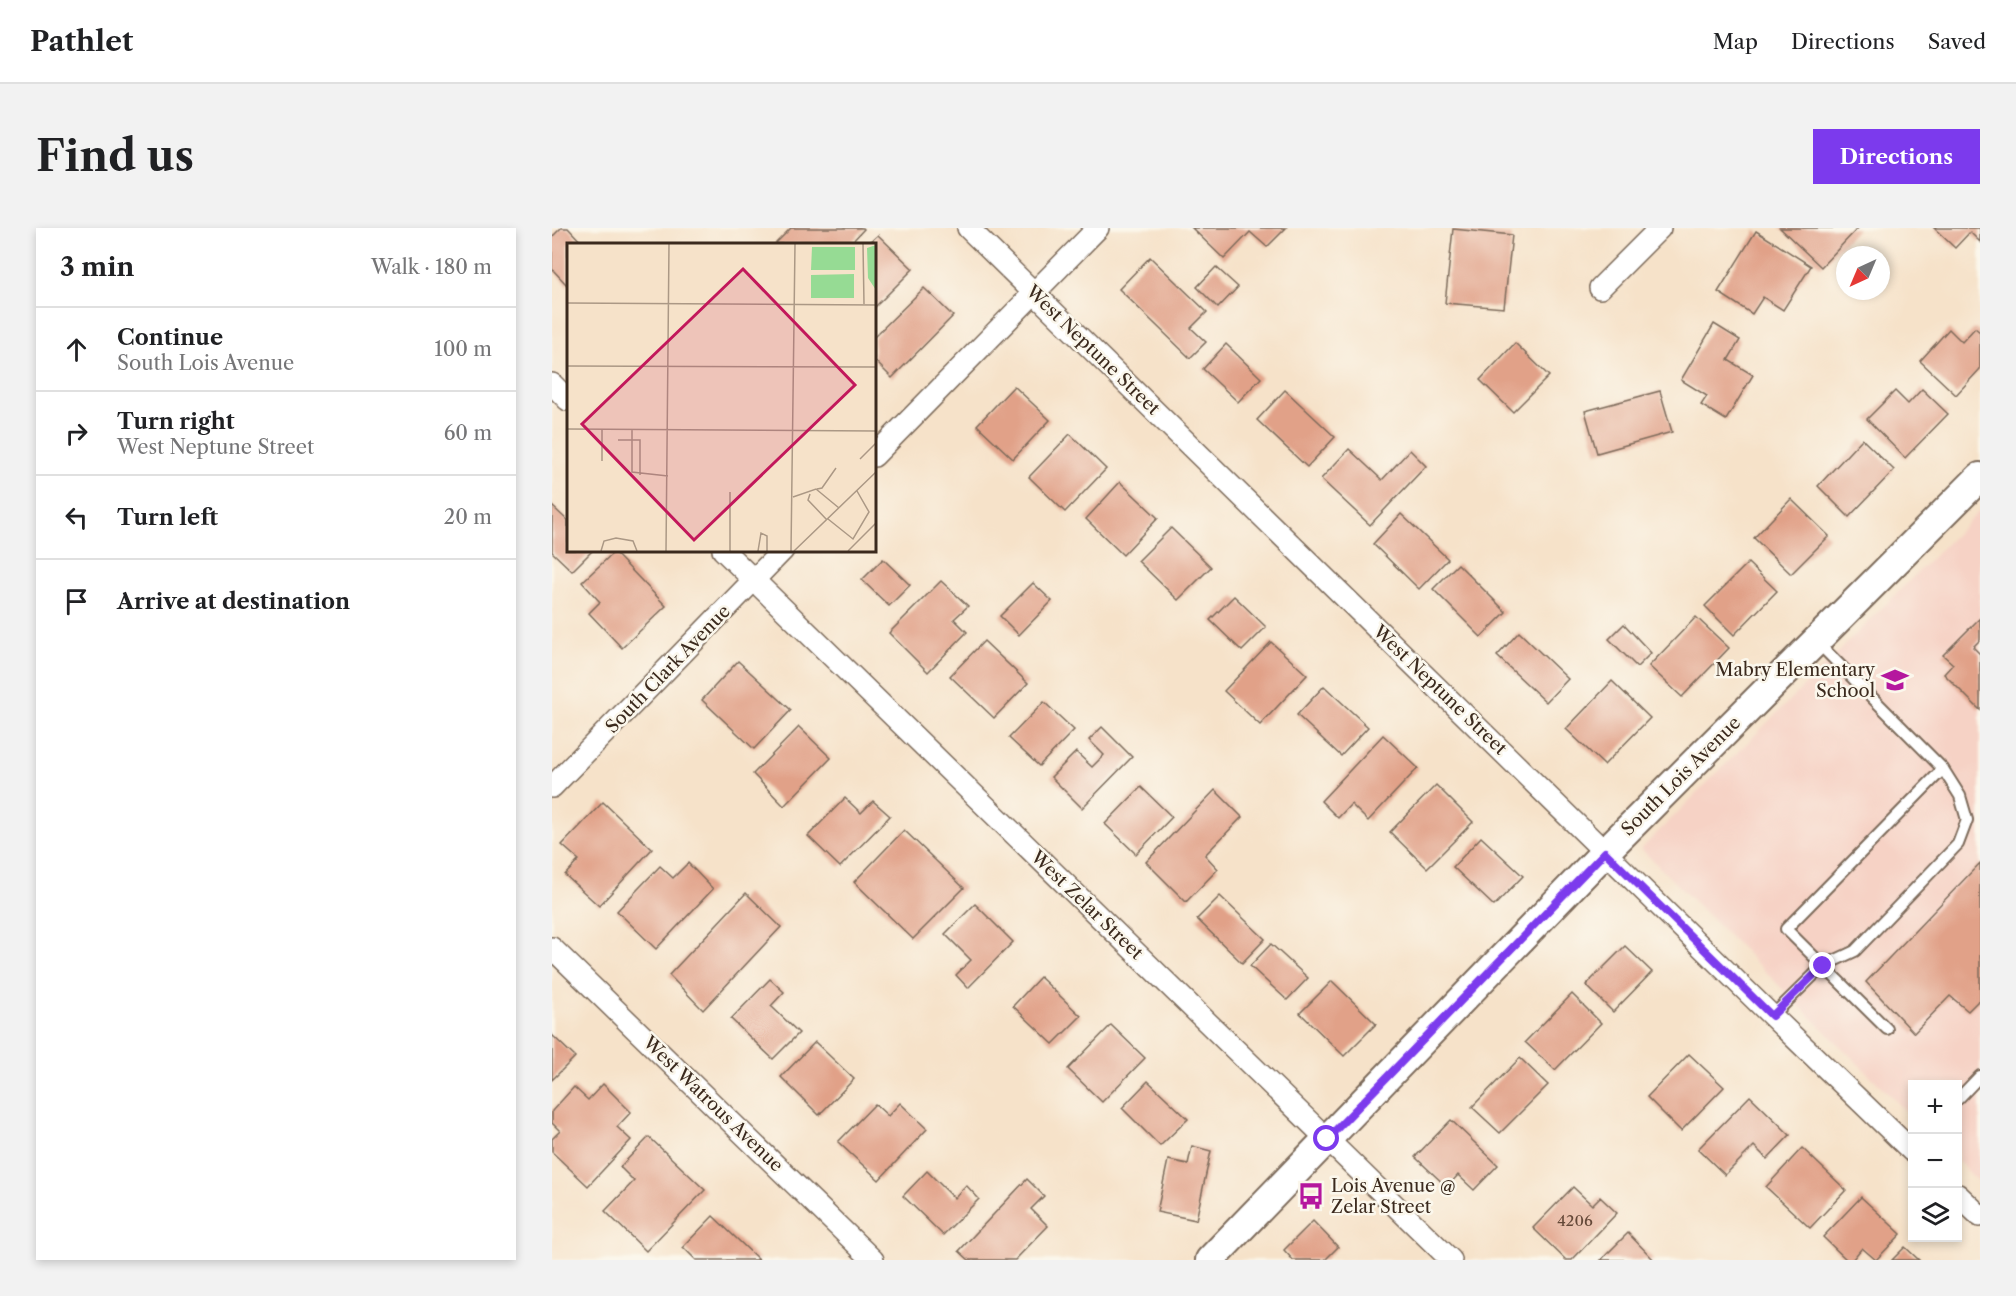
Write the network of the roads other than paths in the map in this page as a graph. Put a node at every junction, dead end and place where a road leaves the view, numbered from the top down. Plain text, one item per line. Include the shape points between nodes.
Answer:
1 (968, 228) edge
2 (1098, 228) edge
3 (1660, 228) edge
4 (1600, 288) dead end
5 (1034, 292) junction
6 (552, 384) edge
7 (567, 399) edge
8 (876, 454) edge
9 (1980, 477) edge
10 (725, 552) edge
11 (781, 552) edge
12 (754, 580) junction
13 (1815, 641) junction
14 (1943, 769) junction
15 (552, 787) edge
16 (1605, 852) junction
17 (552, 948) edge
18 (1823, 966) junction
19 (1772, 1016) junction
20 (1887, 1029) dead end
21 (1980, 1076) edge
22 (1962, 1095) edge
23 (1327, 1139) junction
24 (1908, 1144) edge
25 (1962, 1199) edge
26 (1980, 1216) edge
27 (873, 1260) edge
28 (1210, 1260) edge
29 (1451, 1260) edge

1 - 5 street, West Neptune Street
2 - 5 street
3 - 4 street
5 - 8 street
5 - 16 street, West Neptune Street
6 - 7 street
9 - 13 street, South Lois Avenue
10 - 12 street, West Zelar Street
11 - 12 street, South Clark Avenue
12 - 15 street, South Clark Avenue
12 - 23 street, West Zelar Street
13 - 14 lane
13 - 16 street, South Lois Avenue
14 - 18 lane via 1960,796 1966,820 1958,844 1855,951
14 - 18 lane via 1786,929
16 - 19 street, West Neptune Street
16 - 23 street, South Lois Avenue
17 - 27 street, West Watrous Avenue
18 - 19 lane
18 - 20 lane
19 - 24 street, West Neptune Street
21 - 22 lane
23 - 28 street, South Lois Avenue
23 - 29 street, West Zelar Street
25 - 26 street

